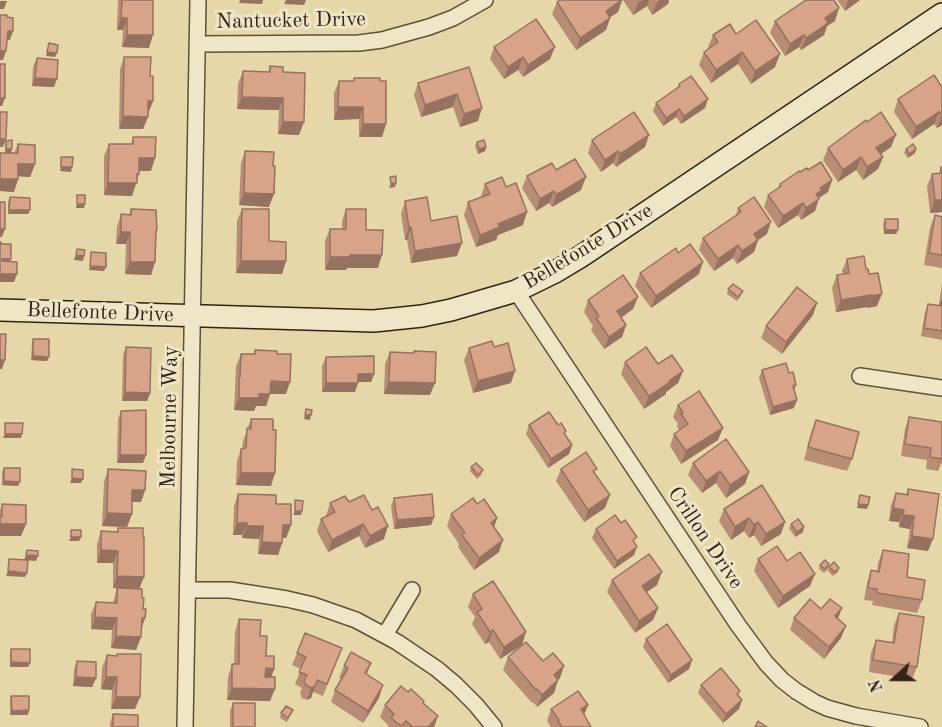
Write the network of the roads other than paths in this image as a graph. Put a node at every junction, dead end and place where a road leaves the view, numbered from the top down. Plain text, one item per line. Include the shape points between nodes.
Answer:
1 (198, 0) edge
2 (485, 0) edge
3 (942, 14) edge
4 (197, 44) junction
5 (516, 291) junction
6 (0, 310) edge
7 (192, 316) junction
8 (860, 376) dead end
9 (942, 388) edge
10 (188, 590) junction
11 (412, 590) dead end
12 (385, 635) junction
13 (185, 727) edge
14 (494, 727) edge
15 (920, 727) edge

1 - 4 street, Melbourne Way
2 - 4 street, Nantucket Drive via 453,18 382,40
3 - 5 street, Bellefonte Drive via 580,257
4 - 7 street, Melbourne Way
5 - 7 street, Bellefonte Drive via 451,310 374,321
5 - 15 street, Crillon Drive via 766,663 796,692 820,705 856,716
6 - 7 street, Bellefonte Drive
7 - 10 street, Melbourne Way
8 - 9 street
10 - 12 street via 230,590 287,599 356,620
10 - 13 street, Melbourne Way
11 - 12 street
12 - 14 street via 456,685

